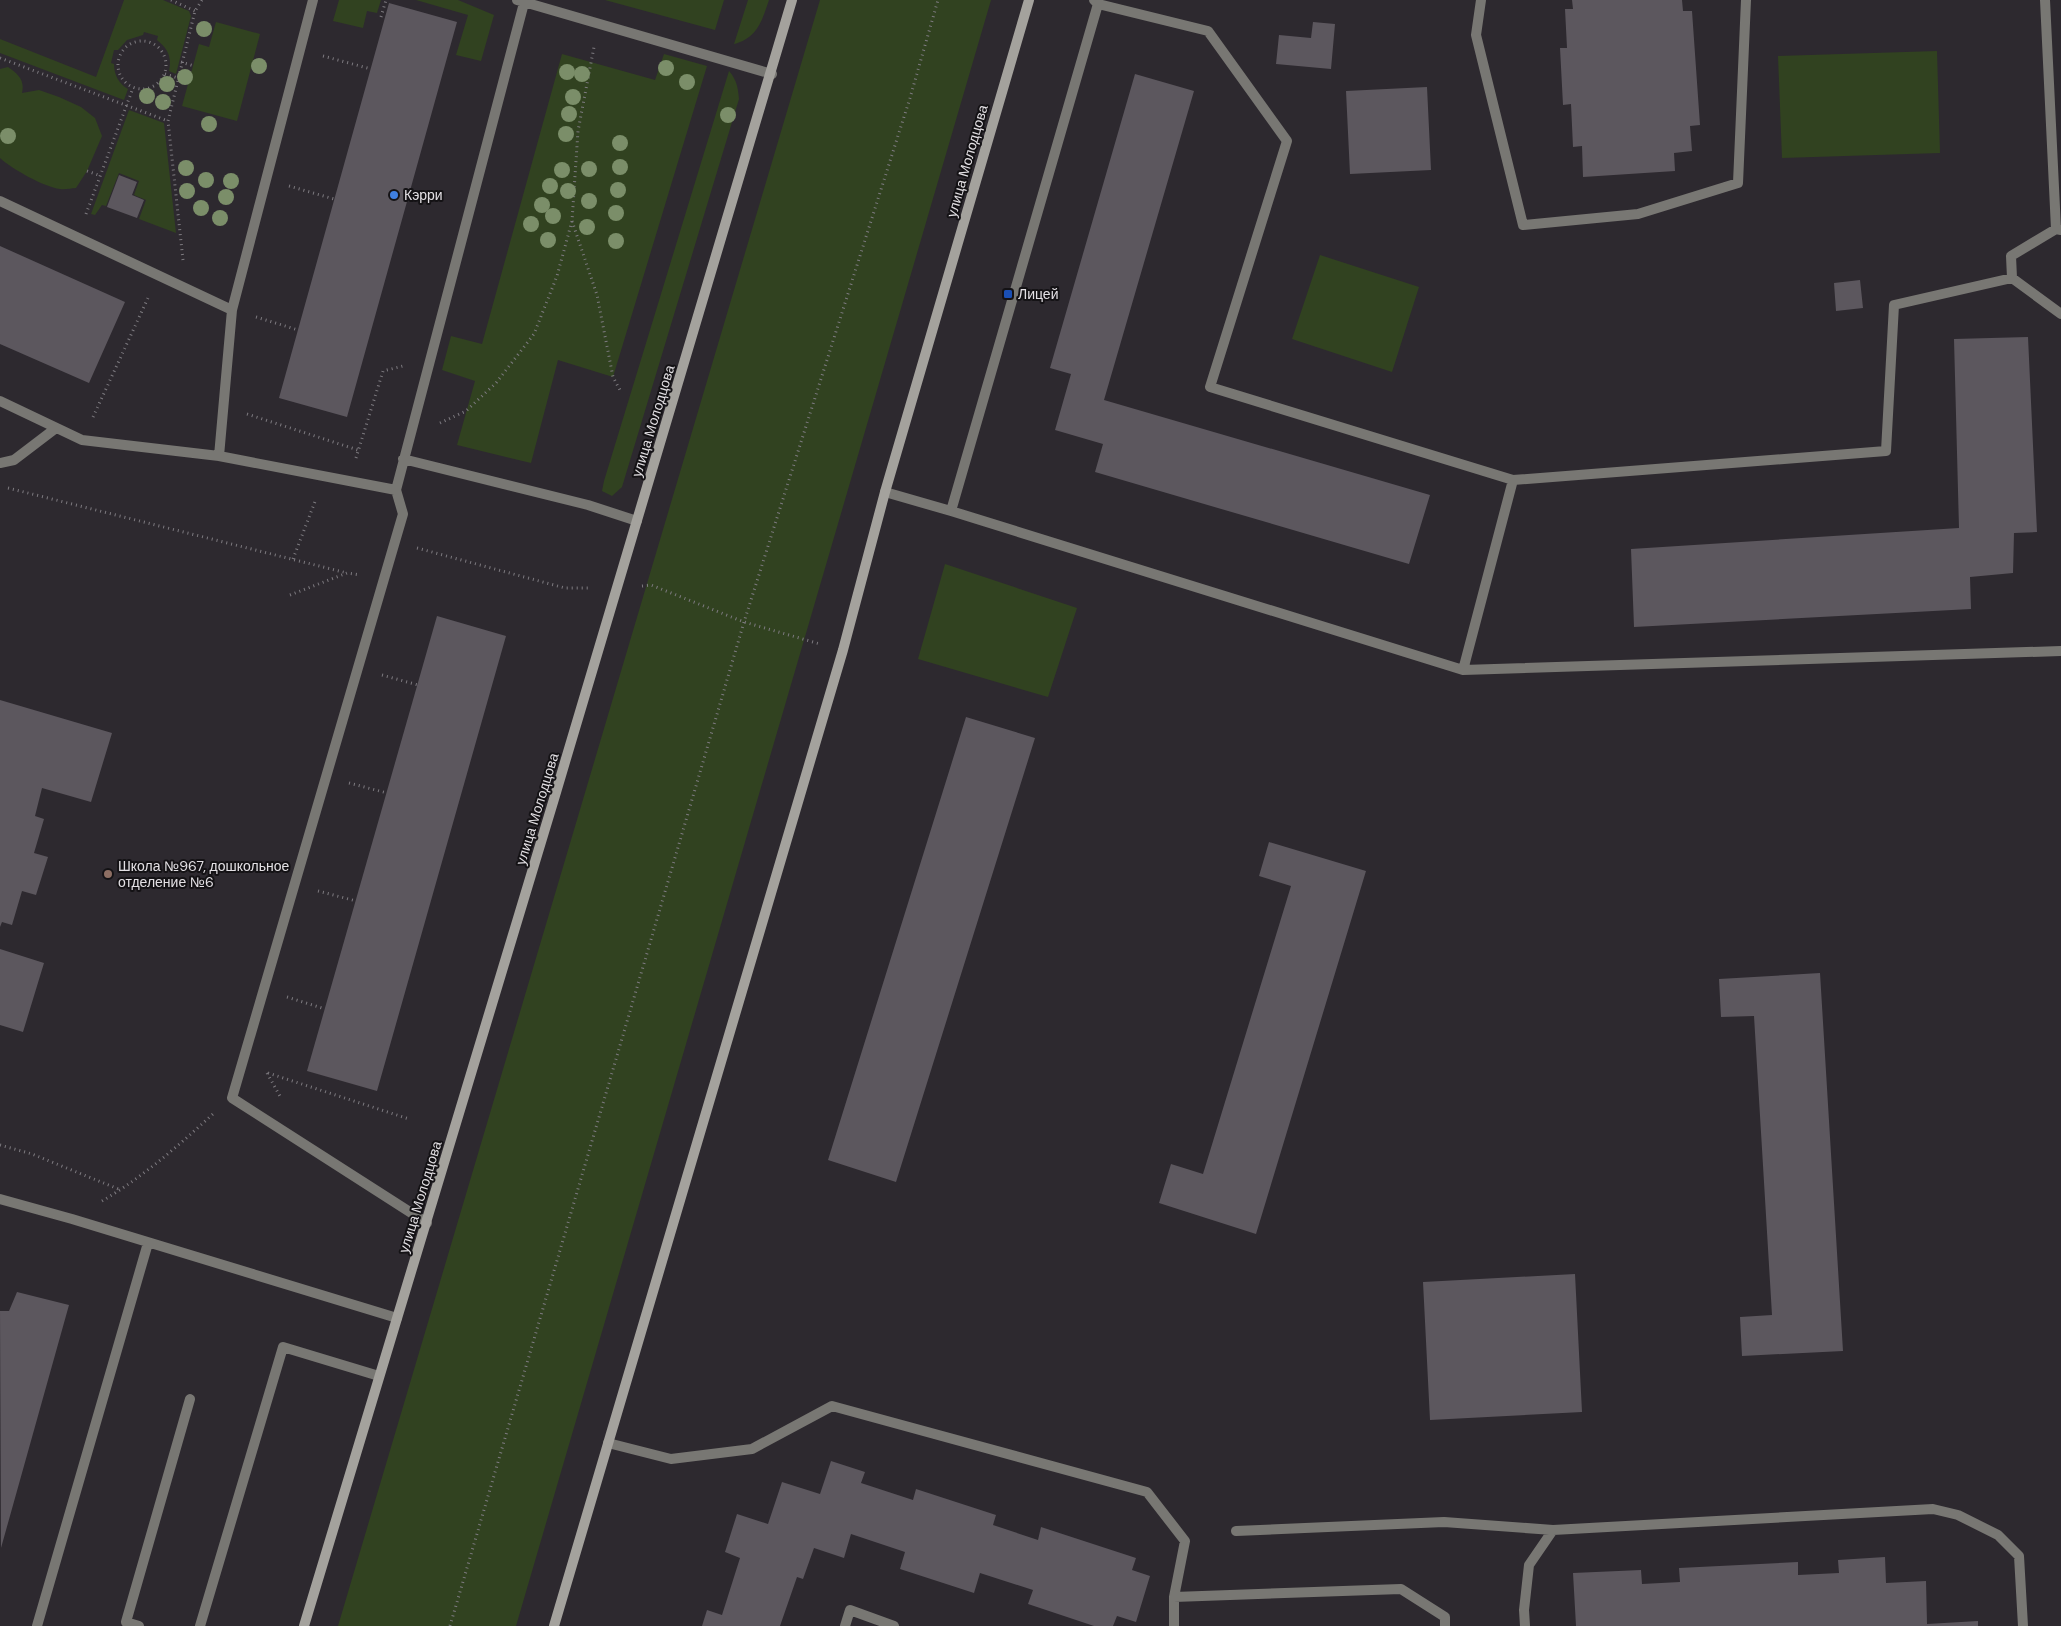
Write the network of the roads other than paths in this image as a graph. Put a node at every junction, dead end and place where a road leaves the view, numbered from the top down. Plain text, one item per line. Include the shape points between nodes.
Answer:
1 (314, 0) edge
2 (792, 0) edge
3 (1029, 0) edge
4 (1481, 0) edge
5 (1746, 0) edge
6 (2045, 0) edge
7 (520, 1) edge
8 (1096, 2) edge
9 (772, 74) junction
10 (0, 201) edge
11 (2058, 230) edge
12 (2012, 278) junction
13 (232, 310) junction
14 (2061, 314) edge
15 (0, 402) edge
16 (56, 428) junction
17 (219, 456) junction
18 (403, 459) junction
19 (0, 463) edge
20 (1513, 480) junction
21 (396, 490) junction
22 (885, 492) junction
23 (951, 511) junction
24 (637, 521) junction
25 (2061, 651) edge
26 (1463, 670) junction
27 (0, 1200) edge
28 (427, 1223) junction
29 (148, 1243) junction
30 (397, 1318) junction
31 (380, 1376) junction
32 (190, 1399) dead end
33 (608, 1443) junction
34 (1553, 1530) junction
35 (1236, 1531) dead end
36 (1174, 1597) junction
37 (37, 1626) edge
38 (139, 1626) edge
39 (200, 1626) edge
40 (304, 1626) edge
41 (554, 1626) edge
42 (845, 1626) edge
43 (894, 1626) edge
44 (1174, 1626) edge
45 (1445, 1626) edge
46 (1525, 1626) edge
47 (2023, 1626) edge

1 - 13 lane
2 - 9 street, улица Молодцова
3 - 22 street, улица Молодцова
4 - 5 lane via 1476,35 1523,225 1638,214 1738,183
6 - 11 lane
7 - 9 lane
7 - 18 lane
8 - 20 lane via 1208,31 1287,141 1210,387
8 - 23 lane
9 - 24 street, улица Молодцова
10 - 13 lane
11 - 12 lane via 2011,256
12 - 14 lane
12 - 20 lane via 1894,305 1886,451
13 - 17 lane
15 - 16 lane
16 - 17 lane via 82,440
16 - 19 lane via 14,460
17 - 21 lane
18 - 21 lane
18 - 24 lane via 588,505
20 - 26 lane
21 - 28 lane via 403,514 232,1098
22 - 23 lane
22 - 33 street, улица Молодцова via 843,650
23 - 26 lane
24 - 28 street, улица Молодцова
25 - 26 lane
27 - 29 lane
28 - 30 street, улица Молодцова
29 - 30 lane
29 - 37 lane
30 - 31 street, улица Молодцова
31 - 39 lane via 283,1347
31 - 40 street, улица Молодцова
32 - 38 lane via 126,1622
33 - 36 lane via 671,1459 752,1448 832,1406 1147,1492 1186,1541
33 - 41 street, улица Молодцова
34 - 35 lane via 1444,1522
34 - 46 lane via 1528,1565
34 - 47 lane via 1933,1509 1958,1515 1998,1535 2019,1556
36 - 44 lane
36 - 45 lane via 1401,1589 1445,1617
42 - 43 lane via 850,1610

